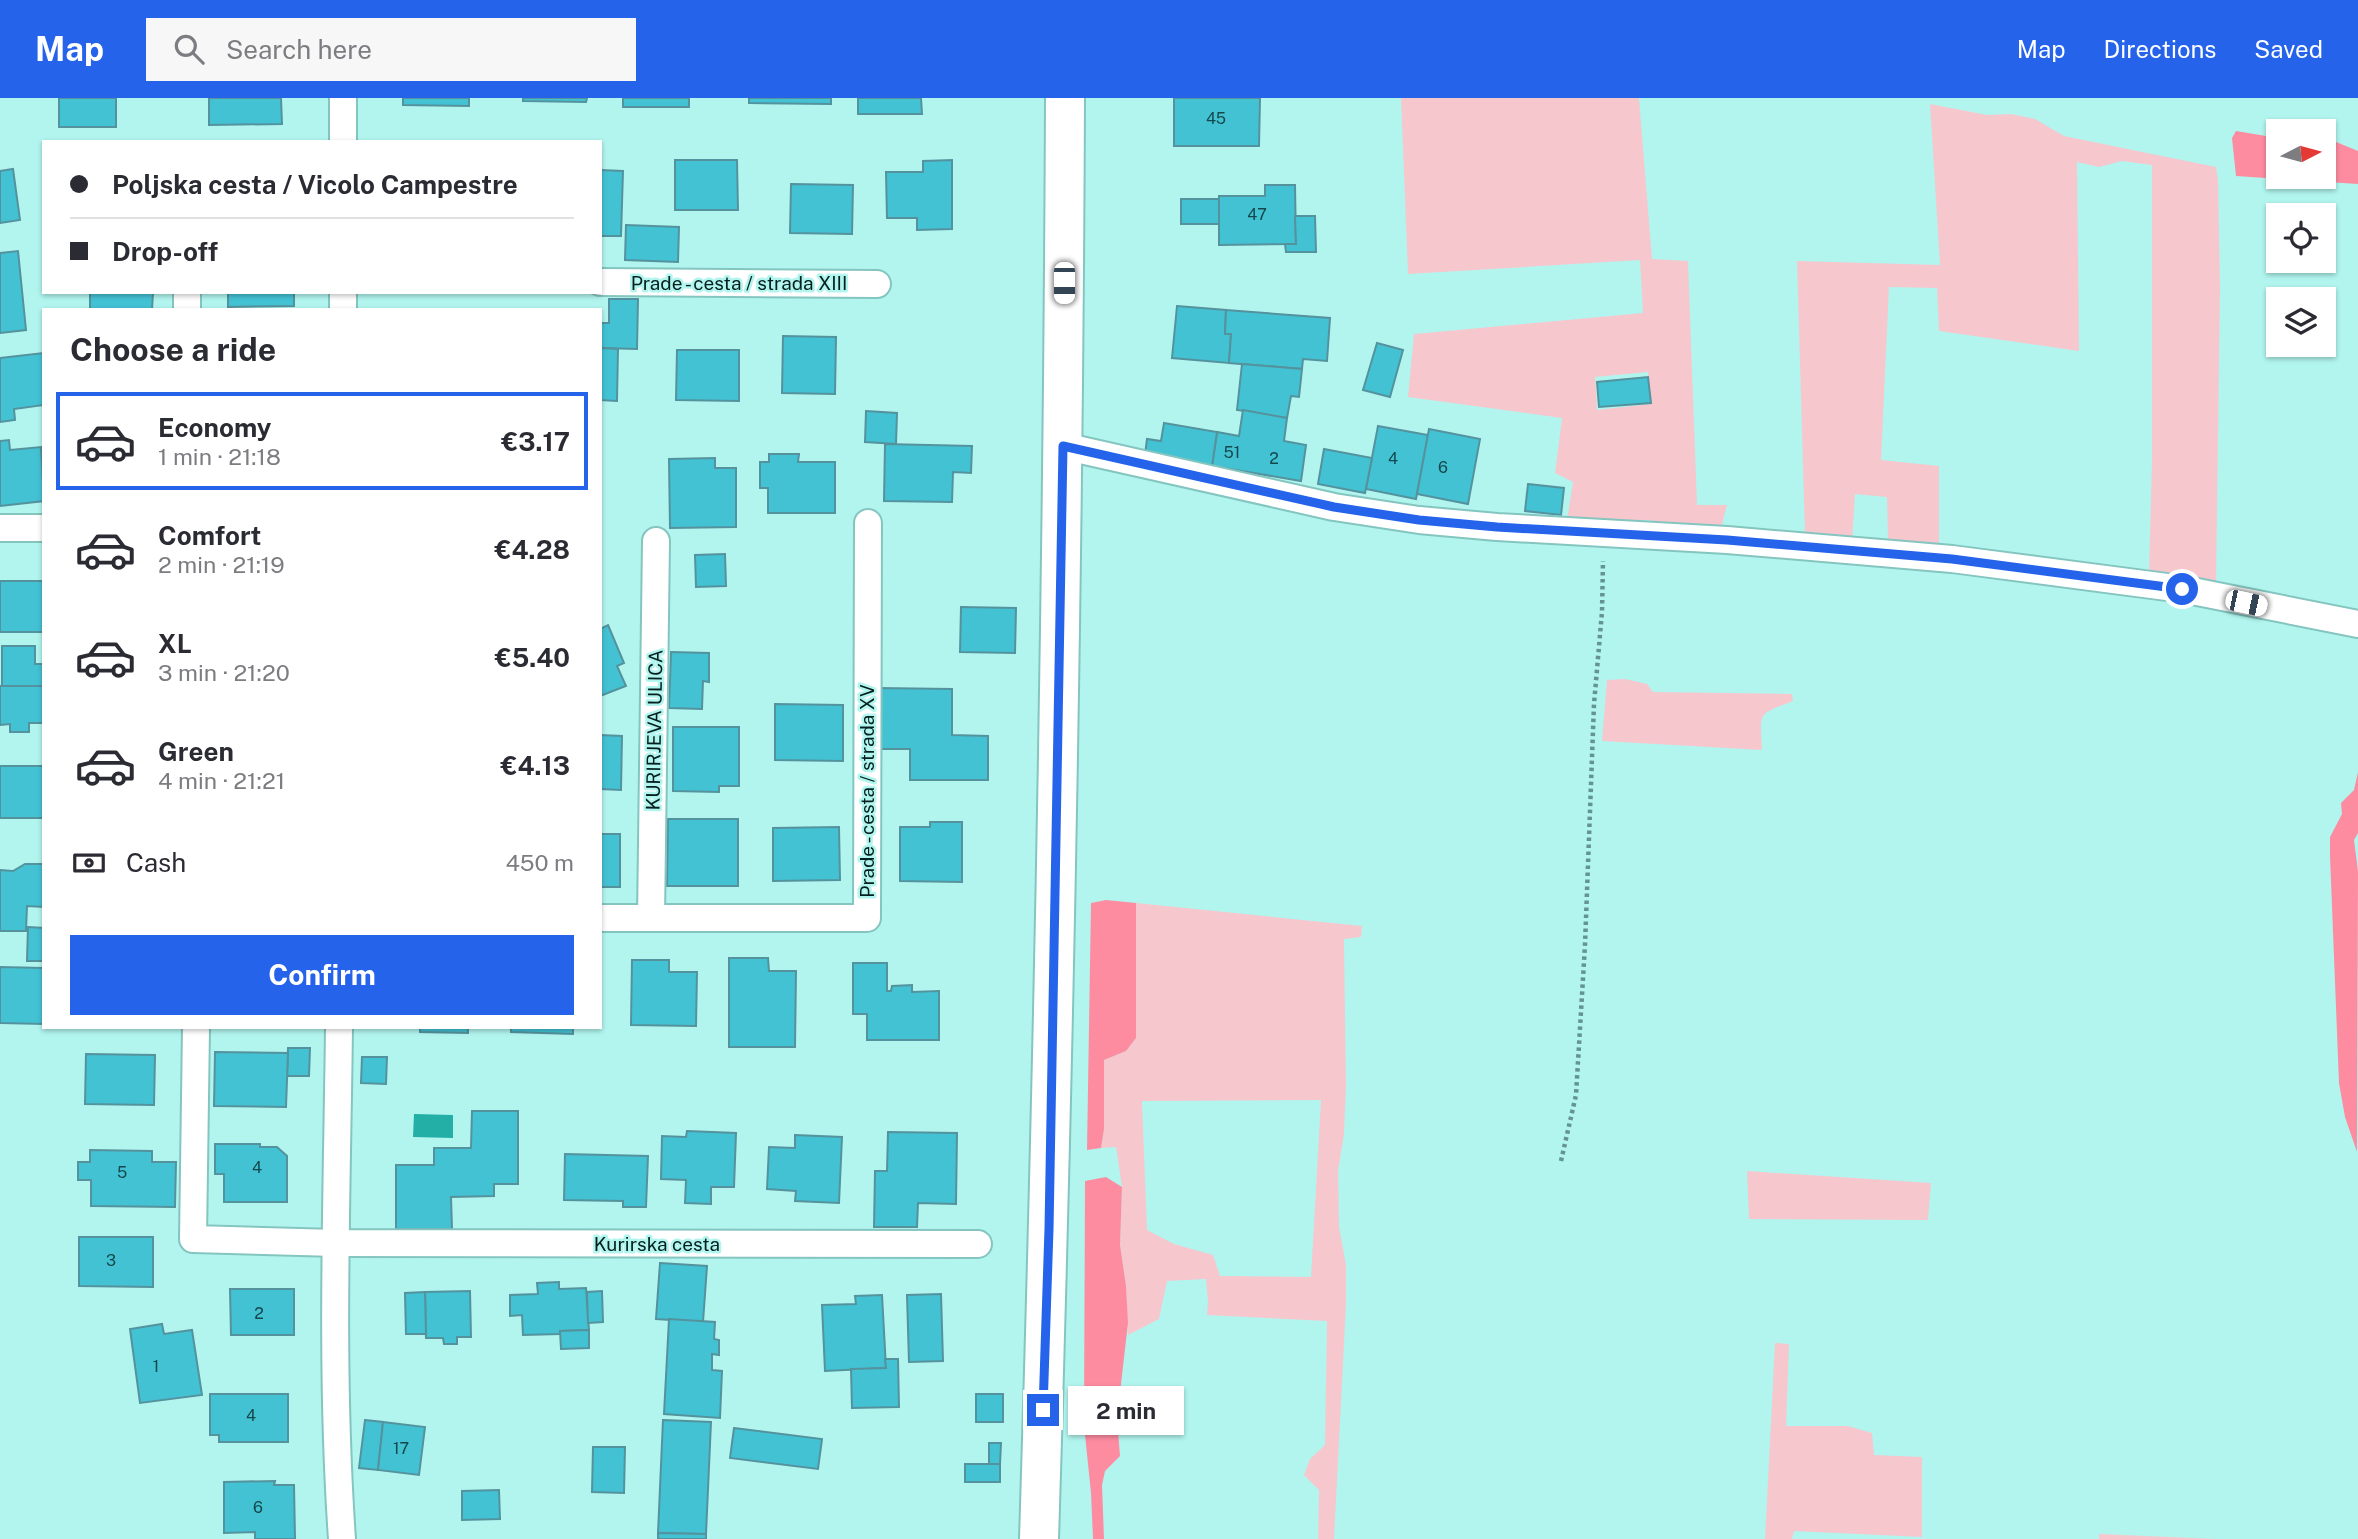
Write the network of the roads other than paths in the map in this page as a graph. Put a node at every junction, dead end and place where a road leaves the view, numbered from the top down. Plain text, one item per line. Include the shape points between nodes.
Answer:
1 (343, 98) edge
2 (1065, 98) edge
3 (343, 140) edge
4 (602, 282) edge
5 (877, 284) dead end
6 (1063, 446) junction
7 (868, 523) dead end
8 (0, 528) edge
9 (42, 528) edge
10 (656, 541) dead end
11 (2358, 624) edge
12 (602, 918) edge
13 (651, 918) junction
14 (196, 1029) edge
15 (339, 1029) edge
16 (336, 1243) junction
17 (978, 1244) dead end
18 (342, 1539) edge
19 (1039, 1539) edge

1 - 3 street
2 - 6 street
4 - 5 street, Prade - cesta / strada XIII
6 - 11 street via 1334,507 1419,520 1952,559 2182,589
6 - 19 street
7 - 13 street, Prade - cesta / strada XV via 867,918
8 - 9 street
10 - 13 street, KURIRJEVA ULICA
12 - 13 street, Prade - cesta / strada XV
14 - 16 street, Kurirska cesta via 193,1239
15 - 16 street
16 - 17 street, Kurirska cesta
16 - 18 street via 336,1455

